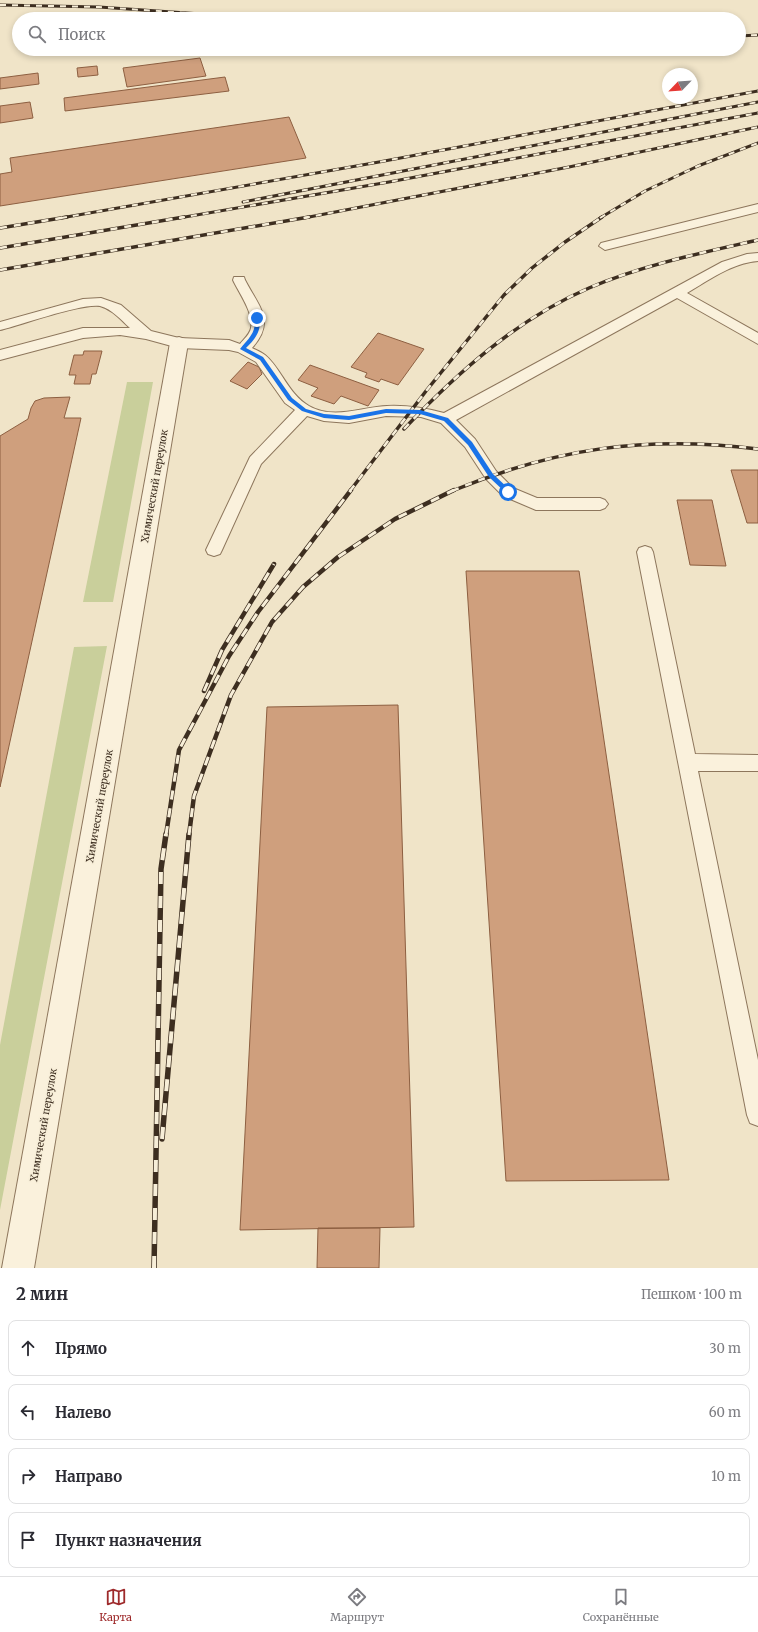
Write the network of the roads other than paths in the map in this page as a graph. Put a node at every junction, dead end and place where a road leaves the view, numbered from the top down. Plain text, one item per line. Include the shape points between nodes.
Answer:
1 (758, 208) edge
2 (605, 246) dead end
3 (758, 257) edge
4 (239, 280) dead end
5 (676, 292) junction
6 (0, 326) edge
7 (146, 334) junction
8 (758, 339) edge
9 (179, 343) junction
10 (243, 349) junction
11 (0, 355) edge
12 (304, 410) junction
13 (446, 419) junction
14 (600, 504) dead end
15 (214, 550) dead end
16 (645, 552) dead end
17 (687, 762) junction
18 (758, 763) edge
19 (758, 1114) edge
20 (18, 1268) edge

1 - 2 lane
3 - 5 lane via 727,265
4 - 10 lane via 257,318 258,328
5 - 8 lane
5 - 13 lane
6 - 7 lane via 83,303 100,302 116,308
7 - 9 lane
7 - 11 lane via 120,331 82,332
9 - 10 lane
9 - 20 street, Химический переулок
10 - 12 lane via 262,359 290,399
12 - 13 lane via 324,416 349,418 386,411 420,412
12 - 15 lane via 255,461
13 - 14 lane via 470,443 491,475 508,492 536,504
16 - 17 lane
17 - 18 lane
17 - 19 lane

